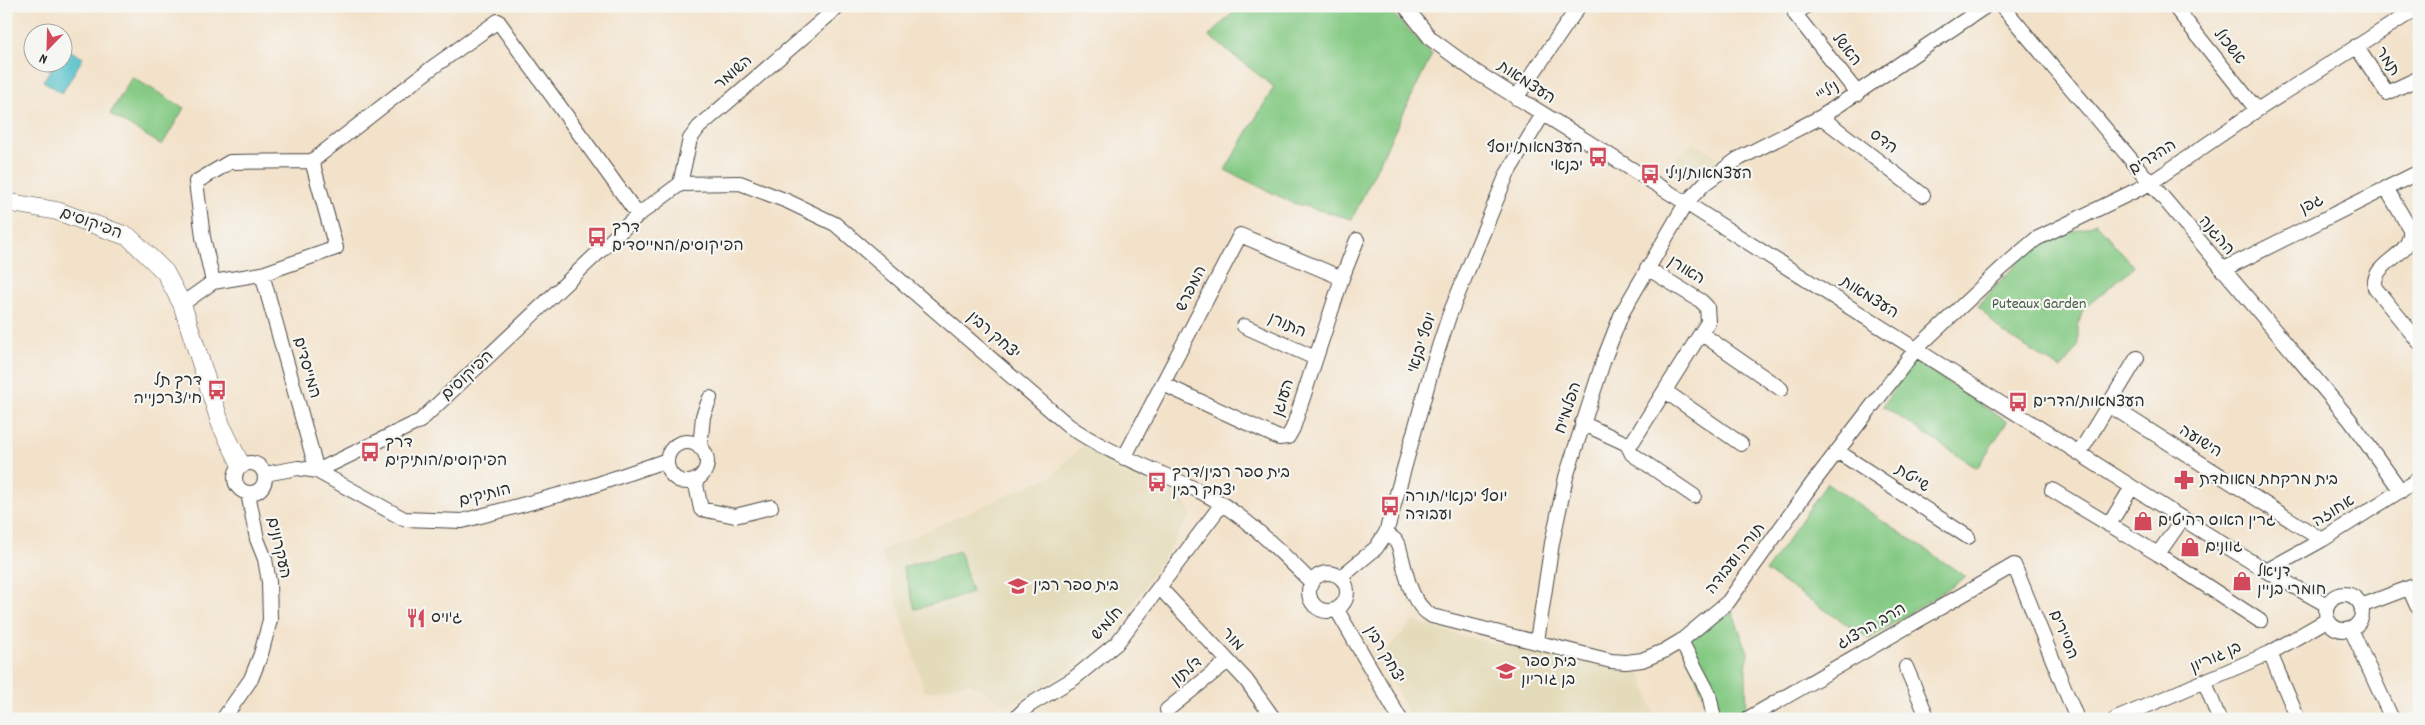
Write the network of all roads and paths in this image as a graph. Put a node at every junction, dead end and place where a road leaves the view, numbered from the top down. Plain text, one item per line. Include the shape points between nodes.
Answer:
1 (839, 6) edge
2 (1405, 6) edge
3 (1579, 6) edge
4 (1806, 6) edge
5 (1986, 6) edge
6 (2002, 6) edge
7 (2174, 6) edge
8 (2419, 7) edge
9 (2356, 46) junction
10 (2419, 78) edge
11 (1858, 94) junction
12 (1516, 98) junction
13 (2257, 110) junction
14 (1543, 114) junction
15 (1821, 117) junction
16 (312, 160) junction
17 (2419, 172) edge
18 (680, 184) junction
19 (2149, 184) junction
20 (2386, 188) junction
21 (1923, 195) dead end
22 (6, 202) edge
23 (1686, 202) junction
24 (638, 215) junction
25 (1357, 240) dead end
26 (1647, 268) junction
27 (2222, 270) junction
28 (262, 274) junction
29 (1342, 278) junction
30 (213, 282) junction
31 (182, 304) junction
32 (1244, 326) dead end
33 (1702, 334) junction
34 (2419, 342) edge
35 (1916, 349) junction
36 (1315, 358) junction
37 (2137, 358) dead end
38 (1163, 384) junction
39 (1781, 389) dead end
40 (1665, 391) junction
41 (710, 398) dead end
42 (2109, 405) junction
43 (1582, 423) junction
44 (1627, 444) junction
45 (1741, 444) dead end
46 (700, 448) junction
47 (1837, 451) junction
48 (2080, 452) junction
49 (1124, 458) junction
50 (667, 460) junction
51 (241, 465) junction
52 (317, 471) junction
53 (265, 474) junction
54 (2419, 479) edge
55 (695, 480) junction
56 (2132, 487) junction
57 (2052, 490) dead end
58 (2400, 491) junction
59 (248, 493) junction
60 (1694, 496) dead end
61 (1222, 504) junction
62 (771, 507) dead end
63 (2183, 518) junction
64 (2110, 525) junction
65 (1386, 533) junction
66 (1968, 537) dead end
67 (2322, 540) junction
68 (2158, 554) junction
69 (2014, 565) joint
70 (2266, 570) junction
71 (1341, 577) junction
72 (1311, 582) junction
73 (2414, 586) edge
74 (1160, 588) junction
75 (2327, 605) junction
76 (2361, 606) junction
77 (2419, 606) edge
78 (1337, 610) junction
79 (2327, 620) junction
80 (2260, 621) dead end
81 (2351, 629) junction
82 (1681, 641) junction
83 (1537, 642) junction
84 (2270, 653) junction
85 (1228, 661) junction
86 (1906, 667) dead end
87 (2205, 682) junction
88 (1167, 710) dead end
89 (223, 719) edge
90 (1015, 719) edge
91 (1274, 719) edge
92 (1400, 719) edge
93 (1714, 719) edge
94 (1747, 719) edge
95 (1928, 719) edge
96 (2077, 719) edge
97 (2116, 719) edge
98 (2219, 719) edge
99 (2298, 719) edge
100 (2392, 719) edge

1 - 18 street, השומר via 699,127 690,139
2 - 12 street, העצמאות via 1420,28 1441,48
3 - 12 street
4 - 11 street, האשל via 1795,14
5 - 11 street, ניל"י
6 - 19 street, ההגנה
7 - 13 street, אשכול
8 - 9 street, ההדרים
9 - 10 street, תמר via 2387,93
9 - 13 street, ההדרים
11 - 15 street, ניל"י
12 - 14 street, העצמאות
13 - 19 street, ההדרים
14 - 23 street, העצמאות
14 - 65 street, יוסף יבנאי via 1507,174 1453,307 1433,365
15 - 21 street, הדס
15 - 23 street, ניל"י via 1738,159 1705,183
16 - 24 street via 498,20
16 - 28 street via 336,248
16 - 30 street via 230,162 196,182
17 - 20 street, גפן
18 - 24 street
18 - 49 street, יצחק רבין via 740,184 787,201 835,224 1069,426
19 - 27 street, ההגנה
19 - 35 street, ההדרים via 2036,239
20 - 27 street, גפן
20 - 34 street via 2411,236 2404,249 2377,272 2375,288
22 - 31 main road, הפיקוסים via 57,211 129,238 165,272
23 - 26 street, הפלמ"ח
23 - 35 street, העצמאות
24 - 52 street, הפיקוסים via 420,421
25 - 29 street, העוגן
26 - 33 street, האורן via 1707,307 1708,322
26 - 43 street, הפלמ"ח via 1622,313
27 - 58 street, ההגנה via 2350,420
28 - 30 street
28 - 52 street, המייסדים
29 - 36 street, העוגן
29 - 38 street, המפרש via 1240,235
30 - 31 street
31 - 51 main road, הפיקוסים via 221,425
32 - 36 street, התורן
33 - 39 street
33 - 40 street, האורן
35 - 47 street, תורה ועבודה
35 - 48 street, העצמאות
36 - 38 street, העוגן via 1288,437 1279,438
37 - 42 street
38 - 49 street, המפרש
40 - 44 street, האורן via 1634,441
40 - 45 street
41 - 46 street
42 - 48 street
42 - 67 street, הישועה
43 - 44 street
43 - 83 street, הפלמ"ח via 1552,542
44 - 60 street via 1632,454
46 - 50 street via 689,443 677,445
46 - 55 street via 706,466
47 - 66 street, שייטת
47 - 82 street, תורה ועבודה via 1728,602
48 - 56 street, העצמאות
49 - 61 street, יצחק רבין
50 - 52 street, הותיקים via 592,486 462,521 404,520
50 - 55 street via 669,471 678,480
51 - 53 street via 254,463
51 - 59 street via 234,480 240,490
52 - 53 street via 298,468
53 - 59 street via 261,489
54 - 58 street, אחוזה
55 - 62 street via 701,509 735,516
56 - 63 street, העצמאות
56 - 64 street
57 - 64 street
58 - 67 street, אחוזה
59 - 89 street, העקרונים via 257,539 266,559 270,620 251,678
61 - 72 street, יצחק רבין via 1274,545
61 - 74 street, חלמיש
63 - 68 street
63 - 70 street, העצמאות
64 - 68 street
65 - 71 street, יוסף יבנאי via 1376,548
65 - 83 street, תורה ועבודה via 1399,548 1415,602 1423,611
67 - 70 street, אחוזה
68 - 80 street
69 - 94 street, הרב הרצוג
69 - 96 street, הסיירים
70 - 75 street, העצמאות
71 - 72 street via 1325,573
71 - 78 street via 1348,594
72 - 78 street via 1309,596 1316,608
73 - 76 street
73 - 77 street
74 - 85 street, מור
74 - 90 street, חלמיש via 1118,643 1102,658 1065,685 1028,706
75 - 76 street via 2335,596 2348,594
75 - 79 street
76 - 81 street via 2362,617
78 - 92 street, יצחק רבין
79 - 81 street via 2337,630
79 - 84 street, בן גוריון
81 - 100 street
82 - 83 street, תורה ועבודה via 1642,660 1626,662
82 - 93 street via 1710,694
84 - 87 street, בן גוריון
84 - 99 street
85 - 88 street, דלתון
85 - 91 street, מור
86 - 95 street
87 - 97 street, בן גוריון
87 - 98 street

